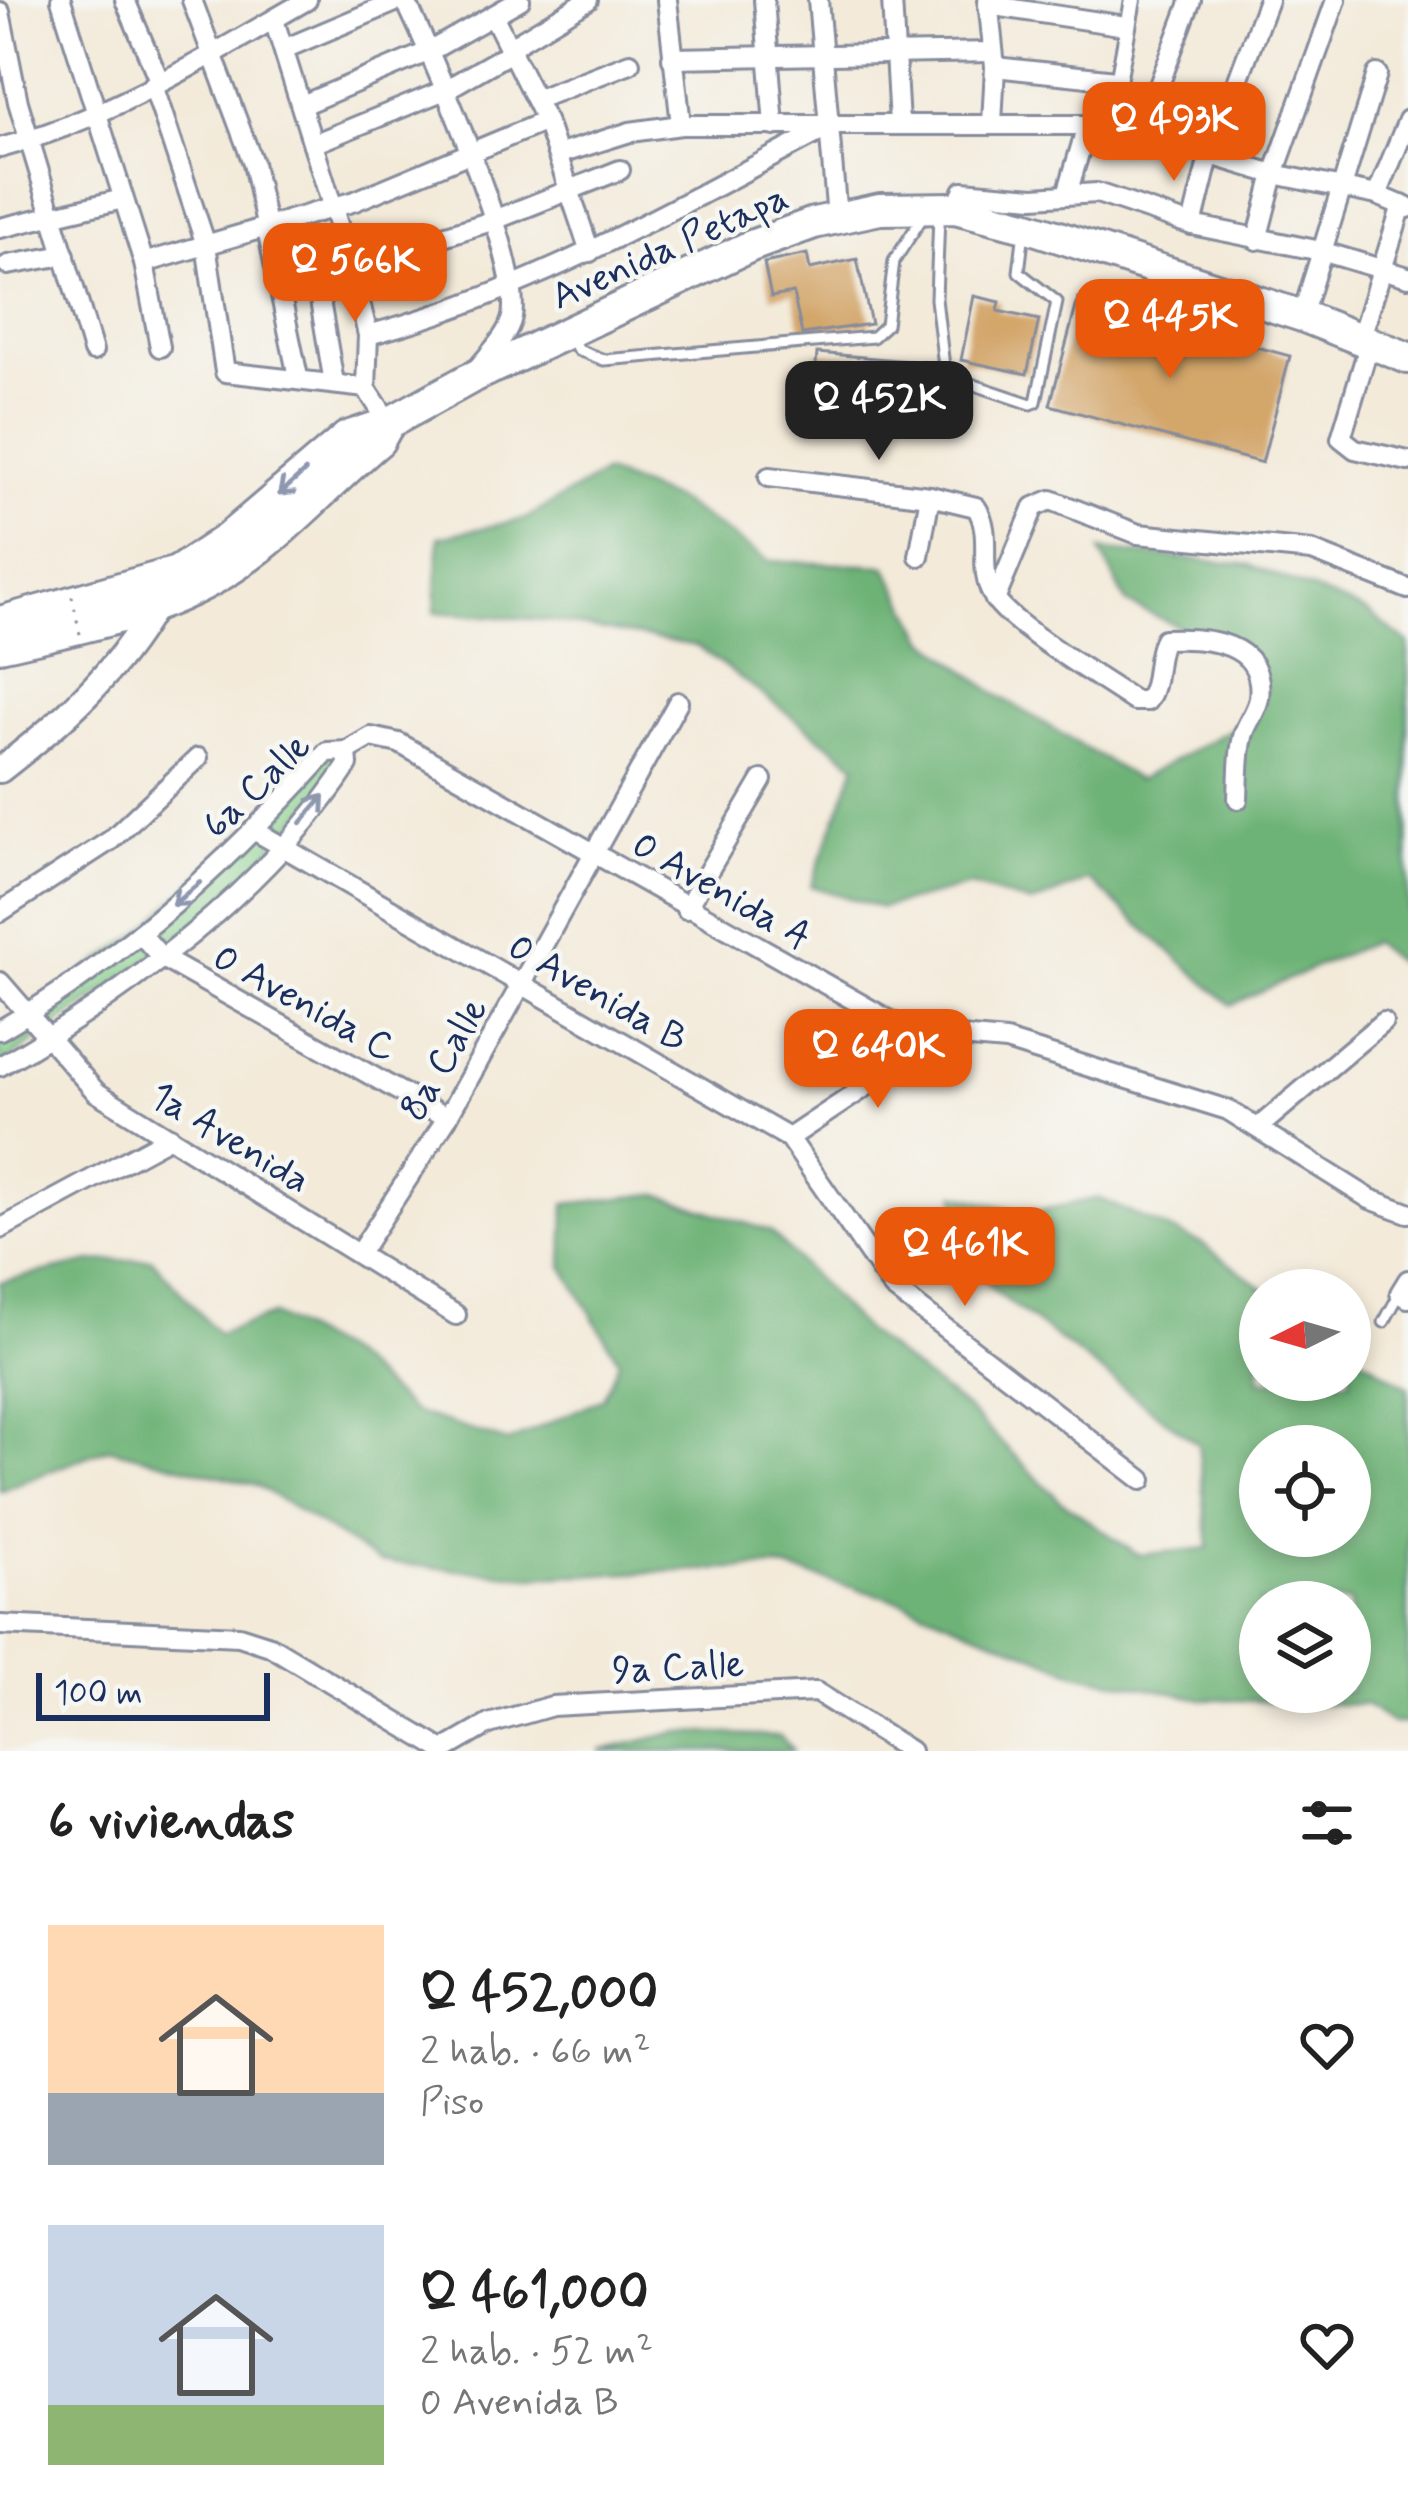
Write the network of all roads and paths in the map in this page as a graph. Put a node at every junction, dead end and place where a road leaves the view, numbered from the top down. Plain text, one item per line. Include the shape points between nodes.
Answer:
1 (61, 0) edge
2 (125, 0) edge
3 (192, 0) edge
4 (307, 0) edge
5 (402, 0) edge
6 (588, 0) edge
7 (667, 0) edge
8 (764, 0) edge
9 (818, 0) edge
10 (892, 0) edge
11 (1133, 0) edge
12 (1191, 0) edge
13 (1268, 0) edge
14 (1336, 0) edge
15 (515, 2) edge
16 (988, 2) edge
17 (0, 11) edge
18 (277, 11) edge
19 (494, 17) junction
20 (1126, 26) junction
21 (284, 49) junction
22 (512, 49) junction
23 (430, 51) junction
24 (822, 52) junction
25 (895, 55) junction
26 (213, 56) junction
27 (672, 58) junction
28 (769, 58) junction
29 (994, 60) junction
30 (630, 63) dead end
31 (1377, 74) dead end
32 (1116, 80) junction
33 (156, 83) junction
34 (445, 89) junction
35 (1158, 94) junction
36 (537, 99) junction
37 (302, 104) junction
38 (94, 114) junction
39 (1222, 118) junction
40 (1408, 120) edge
41 (546, 121) junction
42 (992, 123) junction
43 (899, 124) junction
44 (681, 125) junction
45 (1110, 125) junction
46 (774, 126) junction
47 (1087, 126) junction
48 (830, 127) junction
49 (1142, 133) junction
50 (30, 140) junction
51 (313, 144) junction
52 (0, 148) edge
53 (560, 154) junction
54 (470, 156) junction
55 (1209, 157) junction
56 (620, 170) dead end
57 (1274, 173) junction
58 (1339, 186) junction
59 (569, 188) junction
60 (1067, 194) junction
61 (1377, 195) junction
62 (123, 199) junction
63 (942, 207) junction
64 (1405, 207) edge
65 (334, 208) junction
66 (1029, 212) junction
67 (55, 218) junction
68 (837, 218) junction
69 (492, 220) junction
70 (1192, 225) junction
71 (267, 226) junction
72 (0, 228) edge
73 (1257, 239) junction
74 (206, 245) junction
75 (1321, 251) junction
76 (590, 252) junction
77 (64, 255) junction
78 (144, 263) junction
79 (8, 265) dead end
80 (351, 266) junction
81 (1384, 267) junction
82 (316, 277) junction
83 (1408, 278) edge
84 (514, 284) junction
85 (281, 286) junction
86 (1302, 316) junction
87 (568, 332) junction
88 (368, 335) junction
89 (1366, 340) junction
90 (160, 346) dead end
91 (93, 351) dead end
92 (1408, 358) edge
93 (298, 377) junction
94 (469, 379) junction
95 (334, 383) junction
96 (366, 388) junction
97 (389, 423) junction
98 (1408, 461) edge
99 (769, 477) dead end
100 (930, 496) junction
101 (919, 556) dead end
102 (1408, 589) edge
103 (151, 595) junction
104 (72, 596) dead end
105 (995, 600) junction
106 (0, 622) edge
107 (81, 639) dead end
108 (0, 646) edge
109 (678, 703) dead end
110 (347, 751) junction
111 (198, 758) dead end
112 (0, 770) edge
113 (762, 780) dead end
114 (1238, 799) dead end
115 (257, 832) junction
116 (280, 848) junction
117 (596, 853) junction
118 (686, 909) junction
119 (0, 912) edge
120 (140, 933) junction
121 (162, 958) junction
122 (0, 982) edge
123 (523, 985) junction
124 (26, 1015) junction
125 (1383, 1022) dead end
126 (0, 1030) edge
127 (47, 1038) junction
128 (937, 1039) junction
129 (0, 1066) edge
130 (448, 1118) junction
131 (1260, 1126) junction
132 (170, 1137) junction
133 (789, 1138) junction
134 (1408, 1213) edge
135 (0, 1229) edge
136 (360, 1252) junction
137 (1405, 1291) edge
138 (456, 1315) dead end
139 (1384, 1322) dead end
140 (1142, 1480) dead end
141 (0, 1625) edge
142 (442, 1750) edge
143 (910, 1751) edge

1 - 38 street
2 - 33 street
3 - 26 street
4 - 18 street
5 - 21 street
5 - 23 street
6 - 22 street
7 - 27 street
8 - 28 street
9 - 24 street
10 - 25 street
11 - 20 street
12 - 35 street
13 - 39 street
14 - 57 street
15 - 19 street
16 - 20 street
16 - 29 street
17 - 50 street
18 - 21 street
18 - 26 street
19 - 22 street
19 - 23 street
20 - 32 street
21 - 37 street
22 - 34 street
22 - 36 street
23 - 34 street
23 - 37 street
24 - 25 street
24 - 28 street
24 - 48 street
25 - 29 street
25 - 43 street
26 - 33 street
26 - 71 street
27 - 28 street
27 - 44 street
28 - 46 street
29 - 32 street
29 - 42 street
30 - 36 street
31 - 58 street
32 - 45 street
33 - 38 street
33 - 74 street
34 - 51 street
34 - 54 street
35 - 39 street
35 - 49 street
36 - 41 street
37 - 51 street
38 - 50 street
38 - 62 street
39 - 55 street
40 - 61 street
41 - 53 street
41 - 54 street
42 - 43 street
42 - 47 street
43 - 48 street
44 - 46 street
44 - 53 street
45 - 47 street
45 - 49 street
46 - 48 street
47 - 60 street
48 - 68 street
48 - 76 street
49 - 55 street
50 - 52 street
50 - 67 street
51 - 65 street
53 - 59 street
54 - 65 street
54 - 69 street
55 - 57 street
55 - 70 street
56 - 59 street
57 - 58 street
57 - 73 street
58 - 61 street
58 - 75 street
59 - 69 street
59 - 76 street
60 - 66 street
60 - 70 street via 1096,193
61 - 64 street
62 - 67 street
62 - 78 street
63 - 66 main road, Avenida Petapa
63 - 66 lane via 936,299 945,375 1031,404 1057,302 1019,272
63 - 68 main road, Avenida Petapa
63 - 87 lane via 894,261 886,325 873,337 604,360 578,350
64 - 81 street
65 - 71 street
65 - 80 street
66 - 86 main road, Avenida Petapa
67 - 72 street
67 - 77 street
68 - 87 main road, Avenida Petapa via 751,246
69 - 80 street
69 - 84 street
70 - 73 street
71 - 74 street
71 - 85 street
73 - 75 street
74 - 78 street
74 - 93 street via 225,372
75 - 81 street
75 - 86 street
76 - 84 street
77 - 79 street
77 - 91 street
78 - 90 street
80 - 82 street
80 - 88 street
81 - 83 street
81 - 89 street
82 - 85 street
82 - 95 street
84 - 88 street
84 - 94 street via 511,324
85 - 93 street
86 - 89 main road, Avenida Petapa
87 - 94 main road, Avenida Petapa
88 - 96 street
89 - 92 main road, Avenida Petapa
89 - 98 street via 1341,439
93 - 95 street
94 - 97 main road, Avenida Petapa
95 - 96 street
96 - 97 street
97 - 103 main road, Avenida Petapa via 347,437
99 - 100 street
100 - 101 street
100 - 105 street via 976,508 982,517 983,570
102 - 105 street via 1312,551 1138,534 1051,500 1034,507
103 - 106 main road, Avenida Petapa
103 - 108 main road, Avenida Petapa
103 - 112 street via 100,682
104 - 107 path, bridge
105 - 114 street via 1140,704 1152,694 1164,639 1228,642 1243,652 1259,698 1243,735
109 - 117 street, 8a Calle
110 - 115 street, 6a Calle via 327,752
116 -> 110 street, 6a Calle via 346,770
110 - 117 street, 0 Avenida A via 370,737 389,738
111 - 119 street via 111,840
113 - 118 street
115 - 116 street, 0 Avenida B
115 -> 120 street, 6a Calle
116 - 121 street, 6a Calle
116 - 123 street, 0 Avenida B
117 - 118 street, 0 Avenida A
117 - 123 street, 8a Calle
118 - 128 street, 0 Avenida A via 912,1034
120 - 121 street, 0 Avenida C
120 - 124 street, 6a Calle
121 - 127 street, 6a Calle
121 - 130 street, 0 Avenida C
122 - 124 street, 1a Avenida
123 - 130 street, 8a Calle
123 - 133 street, 0 Avenida B
124 - 126 street, 6a Calle
124 - 127 street, 1a Avenida
125 - 131 street
127 - 129 street, 6a Calle
127 - 132 street, 1a Avenida via 88,1086
128 - 131 street, 0 Avenida A via 1006,1041
128 - 133 street
130 - 136 street, 8a Calle
131 - 134 street, 0 Avenida A via 1370,1199
132 - 135 street
132 - 136 street, 1a Avenida
133 - 140 street, 0 Avenida B via 893,1288
136 - 138 street, 1a Avenida
137 - 139 lane
141 - 142 street via 239,1636 270,1646
142 - 143 street, 9a Calle via 489,1724 552,1706 816,1692

